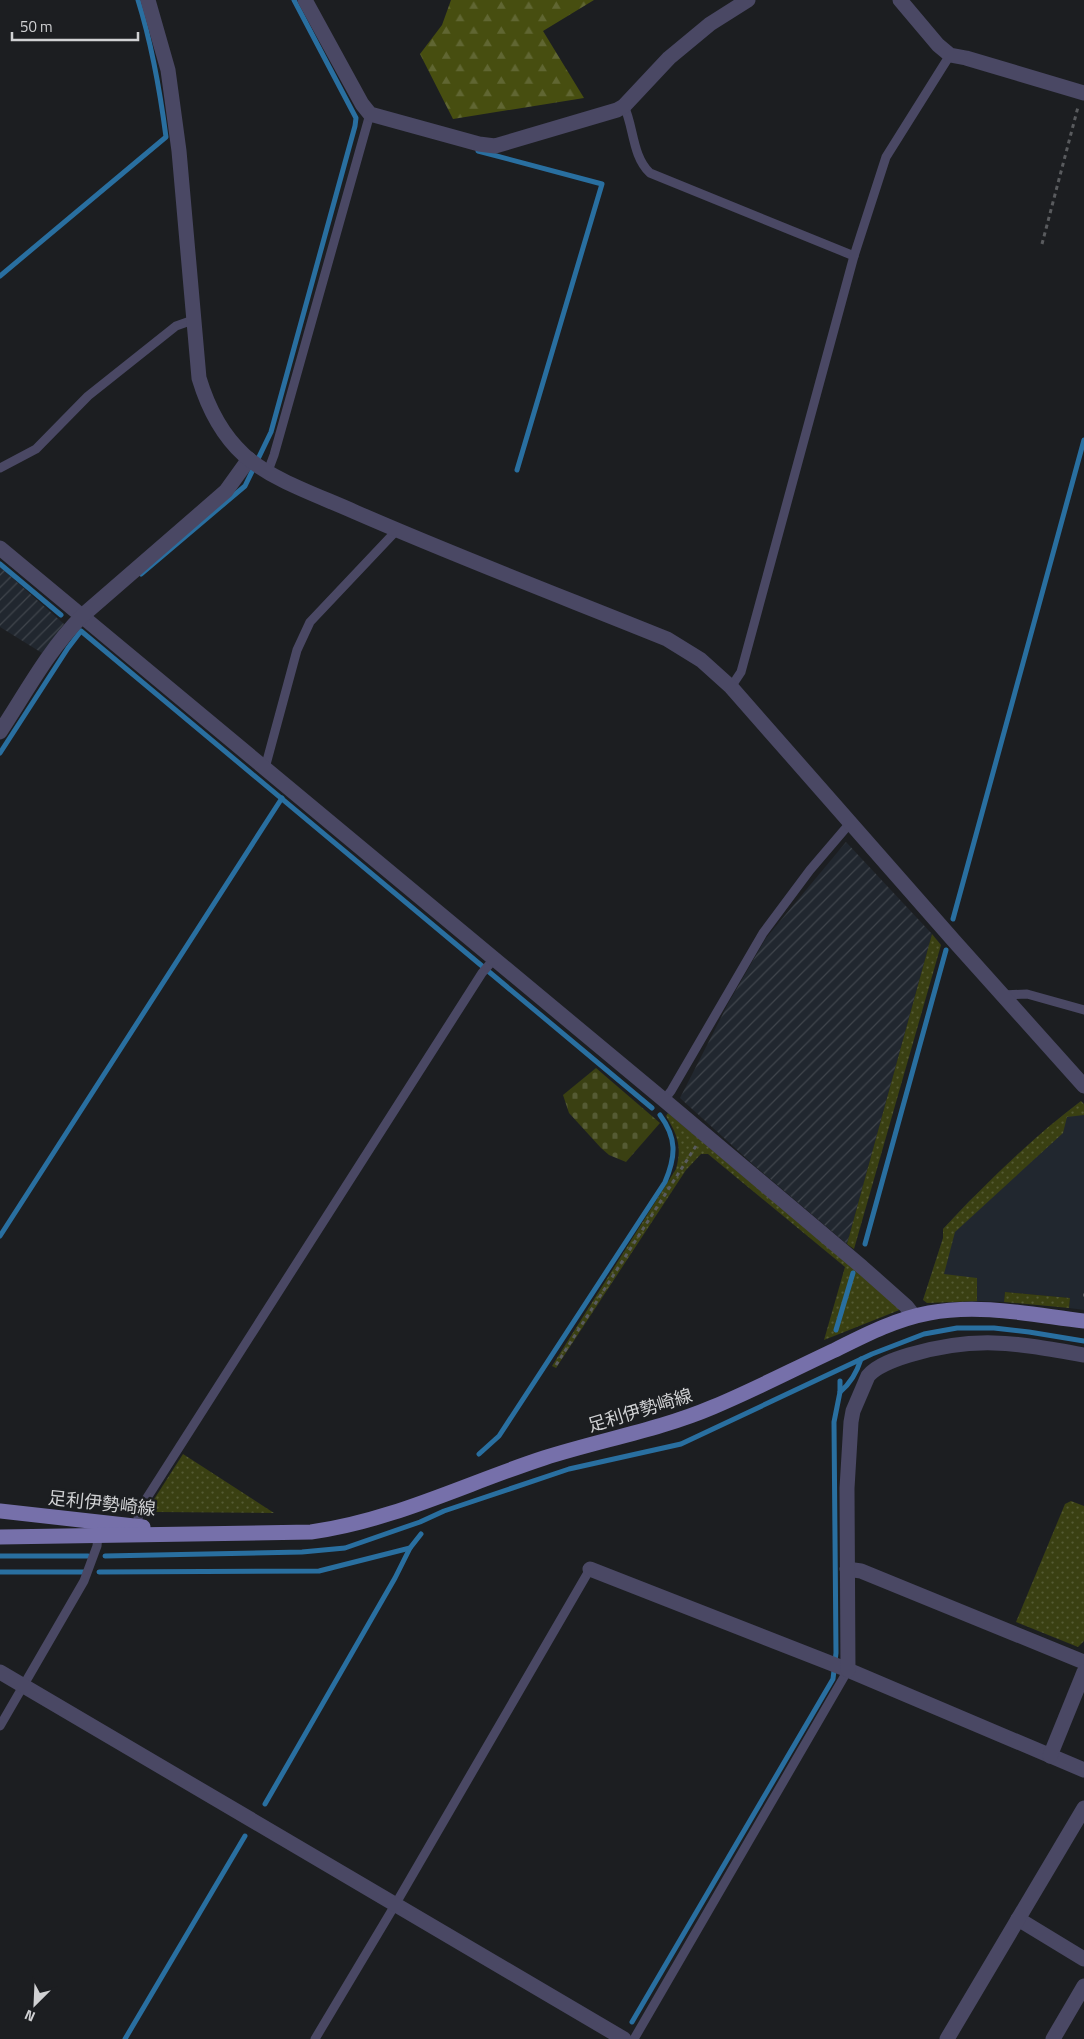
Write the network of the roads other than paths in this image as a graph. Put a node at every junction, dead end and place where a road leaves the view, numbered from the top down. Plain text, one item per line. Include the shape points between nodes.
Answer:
1 (148, 0) edge
2 (305, 0) edge
3 (748, 0) edge
4 (900, 0) edge
5 (950, 55) junction
6 (1083, 93) edge
7 (624, 106) junction
8 (370, 114) junction
9 (854, 256) junction
10 (193, 320) junction
11 (249, 458) junction
12 (0, 468) edge
13 (268, 471) junction
14 (396, 530) junction
15 (0, 548) edge
16 (82, 616) junction
17 (731, 687) junction
18 (0, 732) edge
19 (265, 768) junction
20 (851, 822) junction
21 (494, 959) junction
22 (1003, 995) junction
23 (1084, 1010) edge
24 (1084, 1086) edge
25 (664, 1100) junction
26 (914, 1316) junction
27 (1084, 1321) edge
28 (1084, 1355) edge
29 (0, 1511) edge
30 (139, 1526) junction
31 (200, 1533) junction
32 (98, 1536) junction
33 (0, 1537) edge
34 (590, 1569) joint
35 (847, 1569) junction
36 (1084, 1662) edge
37 (848, 1670) junction
38 (0, 1672) edge
39 (1084, 1672) edge
40 (24, 1686) junction
41 (0, 1726) edge
42 (1050, 1756) junction
43 (1084, 1770) edge
44 (1084, 1808) edge
45 (395, 1905) junction
46 (1018, 1919) junction
47 (1084, 1959) edge
48 (1084, 1986) edge
49 (315, 2039) edge
50 (624, 2039) edge
51 (634, 2039) edge
52 (947, 2039) edge
53 (1053, 2039) edge

1 - 10 street via 168,70 179,151
2 - 8 street
3 - 7 street via 710,24 669,58
4 - 5 street
5 - 6 street
5 - 9 lane via 886,157
7 - 8 street via 495,146
7 - 9 lane via 639,158 650,172
8 - 13 lane
9 - 17 lane via 741,672
10 - 11 street via 199,378 206,401 218,424
10 - 12 lane via 176,326 88,396 36,449
11 - 13 street
11 - 16 street via 226,491
13 - 14 street
14 - 17 street via 667,639 701,660
14 - 19 lane via 310,622 297,650
15 - 16 street
16 - 18 street via 52,649
16 - 19 street
17 - 20 street
19 - 21 street
20 - 22 street
20 - 25 lane via 763,933
21 - 25 street
21 - 30 lane via 482,973 143,1504
22 - 23 lane via 1027,994
22 - 24 street
25 - 26 street via 862,1267
26 - 27 main road, 足利伊勢崎線 via 971,1309
26 - 31 main road, 足利伊勢崎線 via 712,1408 546,1457 363,1522 311,1532
28 - 35 street via 1022,1344 951,1344 901,1358 872,1371 861,1390 851,1422
29 - 30 main road, 足利伊勢崎線
30 - 31 main road, 足利伊勢崎線
31 - 32 main road, 足利伊勢崎線
32 - 33 main road, 足利伊勢崎線
32 - 40 lane via 84,1581
34 - 37 street
34 - 45 lane
35 - 36 street via 861,1571
35 - 37 street
37 - 42 street
37 - 51 lane
38 - 40 street
39 - 42 street
40 - 41 lane
40 - 45 street
42 - 43 street
44 - 46 street
45 - 49 lane
45 - 50 street
46 - 47 street
46 - 52 street
48 - 53 street

